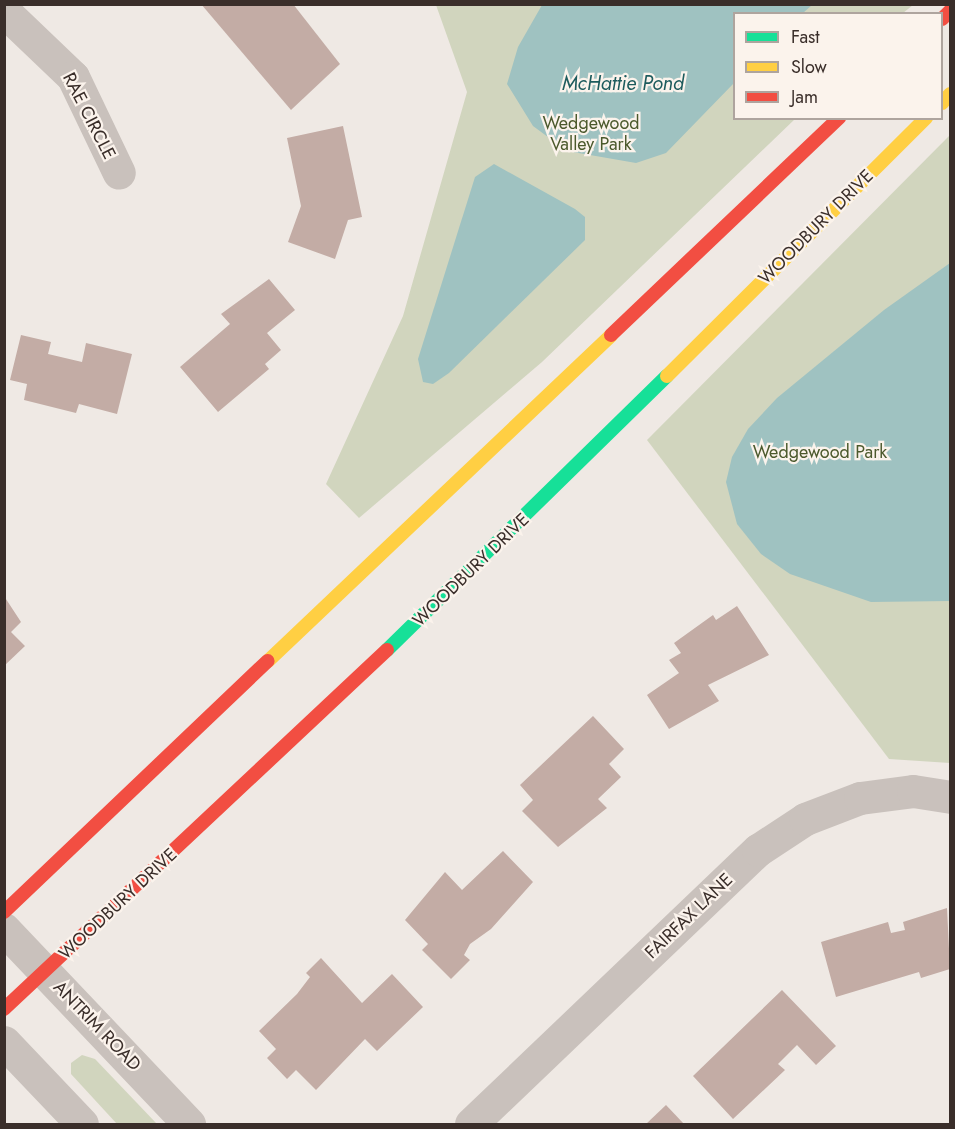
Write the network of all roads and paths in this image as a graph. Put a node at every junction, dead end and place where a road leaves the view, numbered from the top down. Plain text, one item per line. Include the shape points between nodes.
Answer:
1 (4, 11) edge
2 (837, 120) edge
3 (924, 120) edge
4 (118, 173) dead end
5 (951, 797) edge
6 (4, 912) edge
7 (4, 929) edge
8 (45, 971) junction
9 (4, 1009) edge
10 (4, 1042) edge
11 (82, 1125) edge
12 (189, 1125) edge
13 (471, 1125) edge

1 - 4 street, RAE CIRCLE via 73,77
2 - 6 main road
3 - 8 main road, WOODBURY DRIVE via 473,568
5 - 13 street, FAIRFAX LANE via 913,791 860,798 805,819 758,850
7 - 8 street, ANTRIM ROAD
8 - 9 main road, WOODBURY DRIVE
8 - 12 street, ANTRIM ROAD
10 - 11 street

